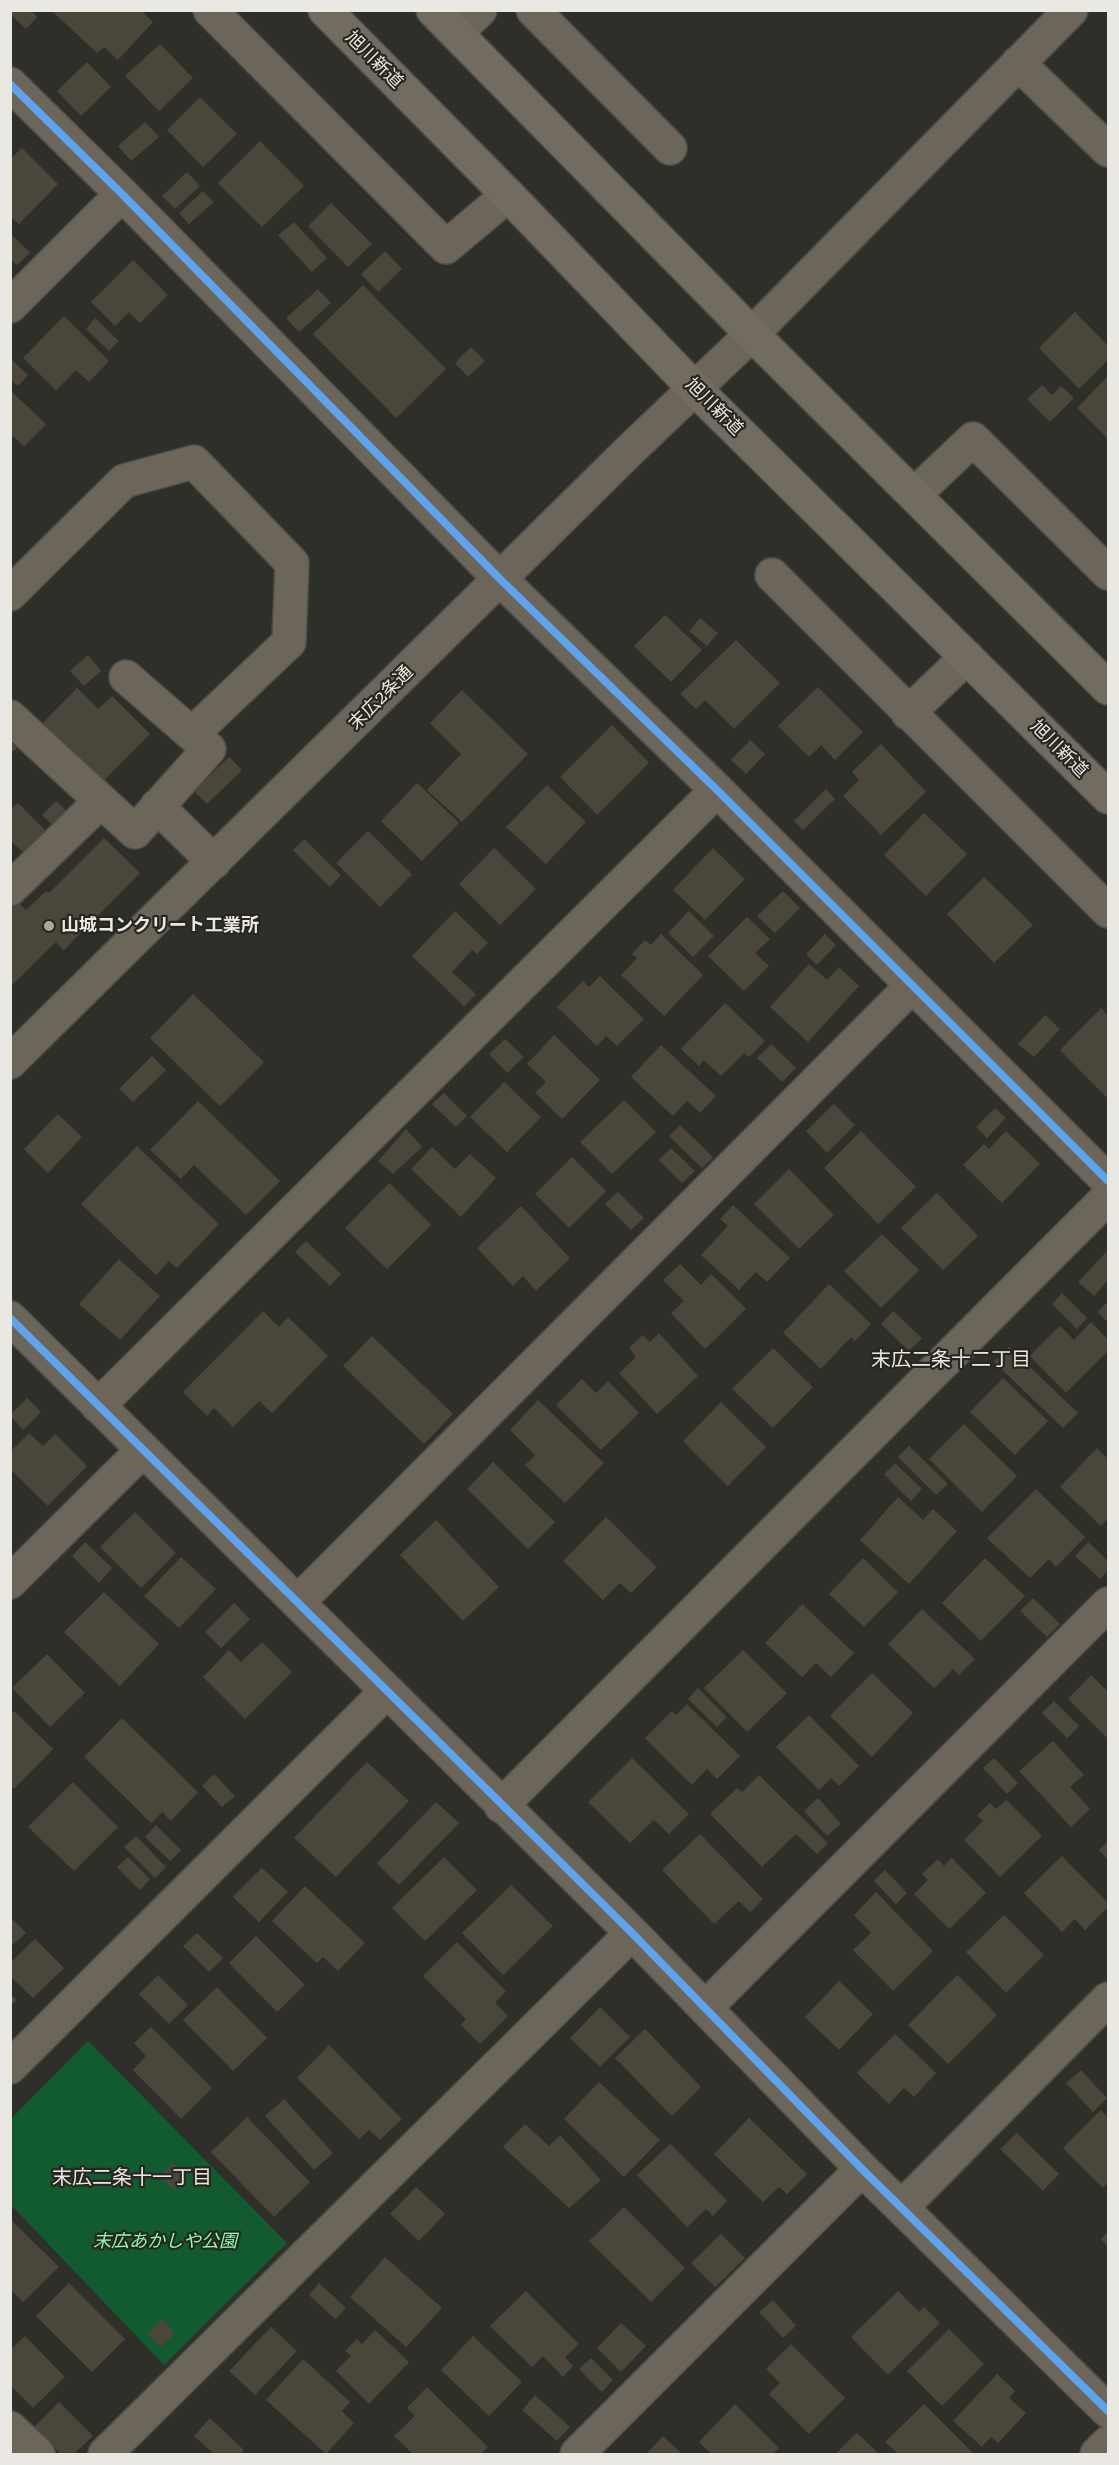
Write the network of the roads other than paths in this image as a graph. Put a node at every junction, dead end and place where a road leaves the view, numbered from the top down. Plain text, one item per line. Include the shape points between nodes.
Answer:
1 (210, 10) edge
2 (325, 10) edge
3 (480, 10) edge
4 (533, 10) edge
5 (1071, 10) edge
6 (445, 22) edge
7 (1018, 63) junction
8 (10, 84) edge
9 (670, 148) dead end
10 (1108, 150) edge
11 (122, 194) junction
12 (508, 195) junction
13 (10, 306) edge
14 (752, 334) junction
15 (694, 388) junction
16 (915, 494) junction
17 (1108, 573) edge
18 (772, 575) dead end
19 (501, 579) junction
20 (10, 594) edge
21 (967, 657) junction
22 (126, 677) dead end
23 (1108, 688) edge
24 (908, 713) junction
25 (10, 717) edge
26 (192, 734) junction
27 (717, 790) junction
28 (1108, 797) edge
29 (101, 801) junction
30 (157, 806) junction
31 (214, 862) junction
32 (10, 889) edge
33 (1108, 911) edge
34 (912, 986) junction
35 (10, 1062) edge
36 (1108, 1181) edge
37 (1108, 1197) edge
38 (10, 1318) edge
39 (98, 1406) junction
40 (143, 1450) junction
41 (10, 1582) edge
42 (298, 1602) junction
43 (1108, 1604) edge
44 (387, 1691) junction
45 (501, 1806) junction
46 (632, 1933) junction
47 (1108, 1999) edge
48 (706, 2007) junction
49 (10, 2067) edge
50 (862, 2169) junction
51 (902, 2207) junction
52 (1108, 2411) edge
53 (10, 2428) edge
54 (1108, 2443) edge
55 (38, 2454) edge
56 (105, 2454) edge
57 (577, 2454) edge
58 (1097, 2454) edge

1 - 12 street via 446,246
2 - 12 highway, 旭川新道
3 - 6 street
4 - 9 street
5 - 7 street, 末広2条通
6 - 14 highway
7 - 10 street
7 - 14 street, 末広2条通
8 - 11 street
11 - 13 street
11 - 19 street
12 - 15 highway, 旭川新道
14 - 15 street, 末広2条通
14 - 16 highway
15 - 19 street, 末広2条通
15 - 21 highway, 旭川新道
16 - 17 street via 973,439
16 - 23 highway
18 - 24 street
19 - 27 street
19 - 31 street, 末広2条通
20 - 26 street via 124,481 194,462 292,563 289,642
21 - 24 street
21 - 28 highway, 旭川新道
22 - 26 street
24 - 33 street
25 - 29 street
26 - 30 street via 209,749
27 - 34 street
27 - 39 street
29 - 30 street via 135,832
29 - 32 street
30 - 31 street
31 - 35 street, 末広2条通
34 - 36 street
34 - 42 street
37 - 45 street
38 - 39 street
39 - 40 street
40 - 41 street
40 - 42 street
42 - 44 street
43 - 48 street
44 - 45 street
44 - 49 street
45 - 46 street
46 - 48 street
46 - 56 street
47 - 51 street
48 - 50 street
50 - 51 street
50 - 57 street
51 - 52 street
53 - 55 street
54 - 58 street

